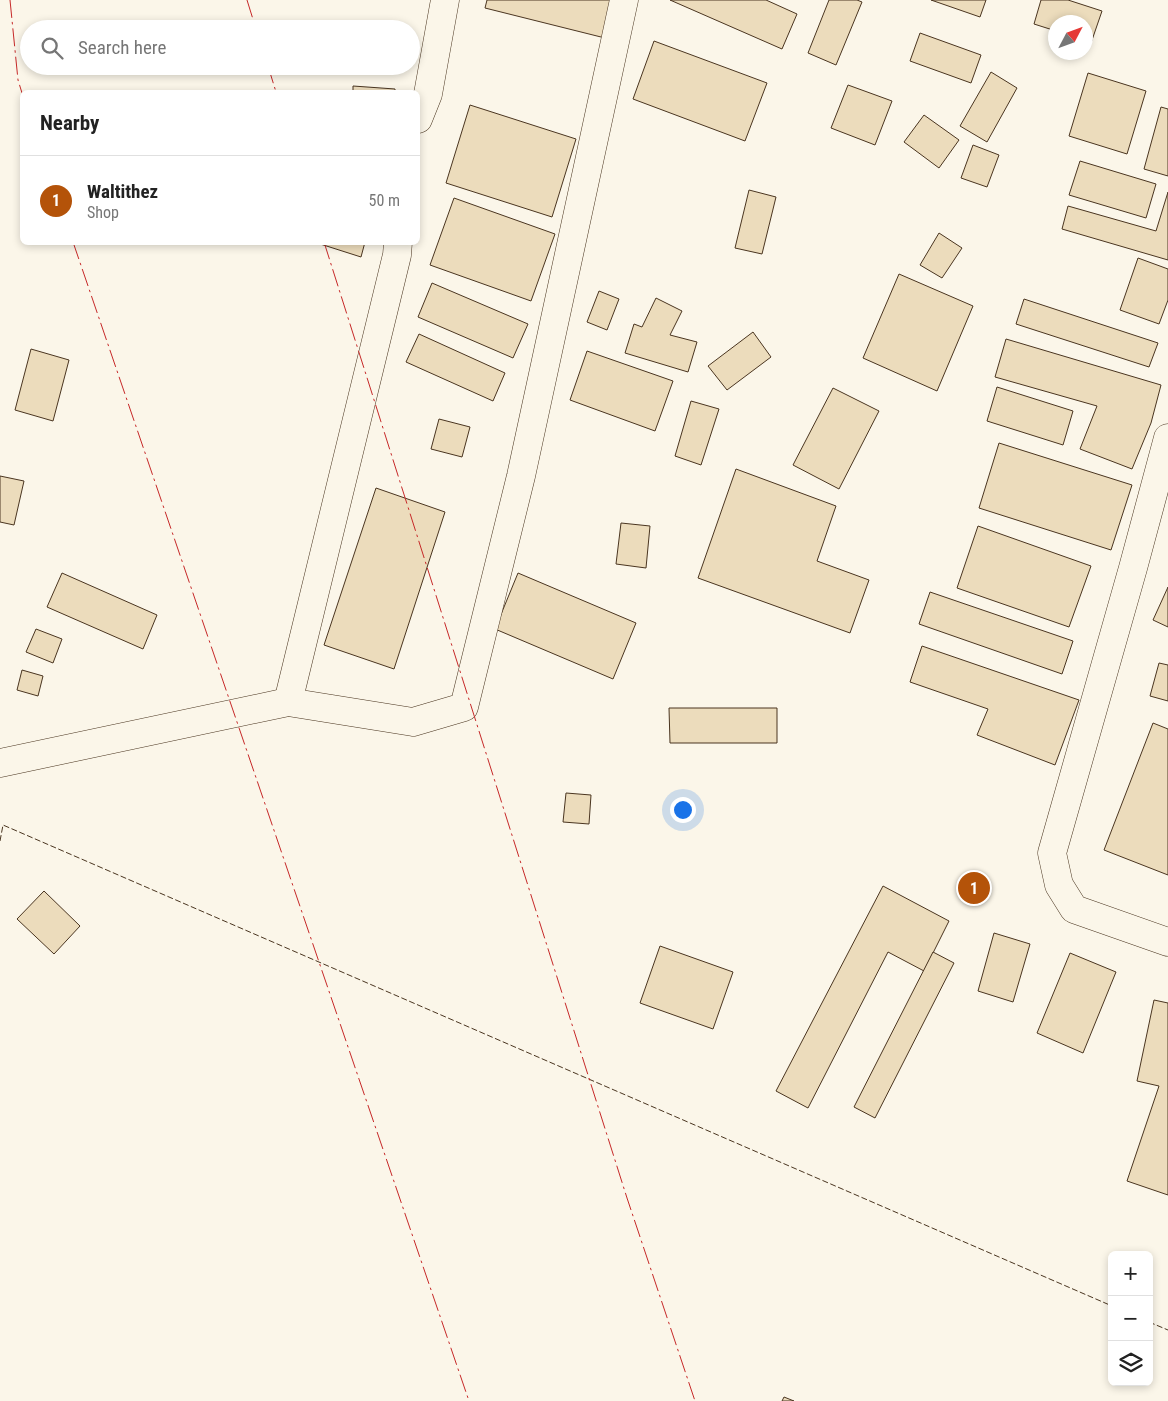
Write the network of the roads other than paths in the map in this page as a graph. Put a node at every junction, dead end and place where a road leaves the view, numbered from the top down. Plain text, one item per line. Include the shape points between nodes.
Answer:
1 (445, 0) edge
2 (624, 0) edge
3 (420, 114) edge
4 (397, 245) edge
5 (1168, 438) edge
6 (288, 702) junction
7 (0, 763) edge
8 (1168, 942) edge

1 - 3 street via 428,94
2 - 6 street via 521,476 464,707 413,722
4 - 6 street
5 - 8 street via 1052,853 1059,885 1074,909
6 - 7 street

